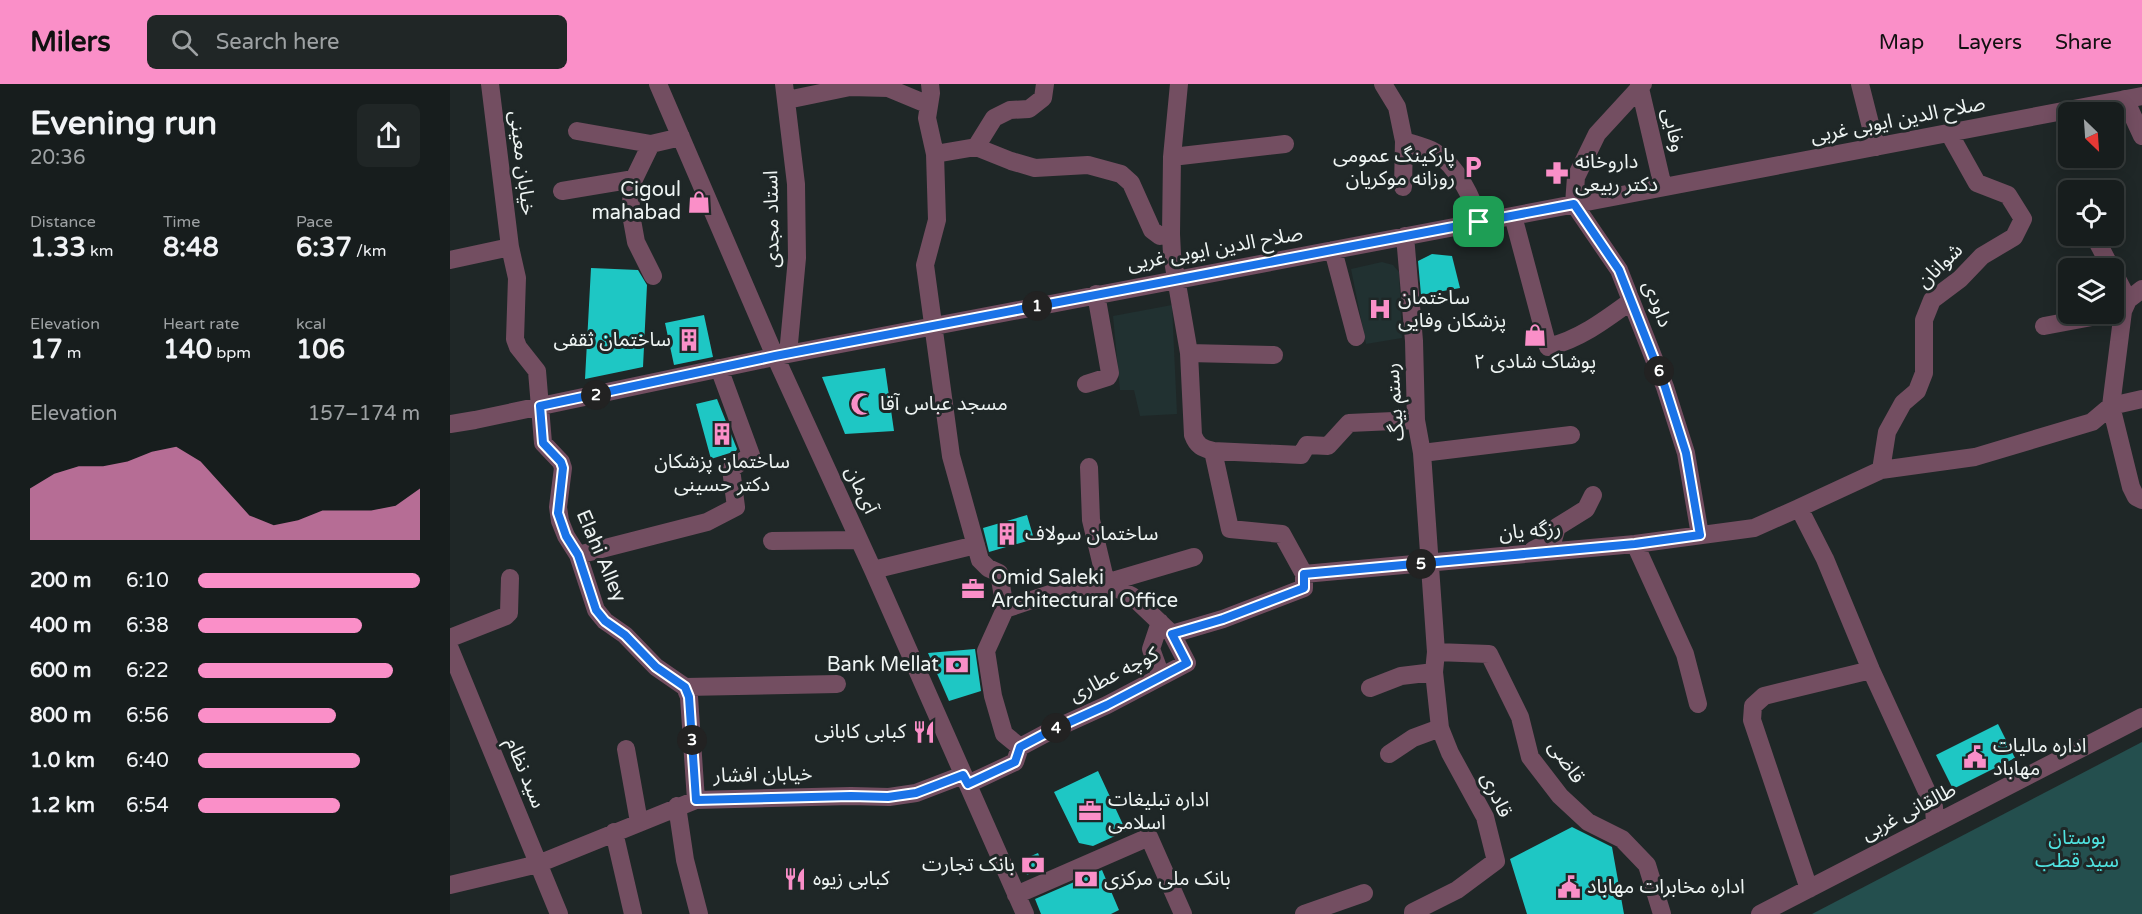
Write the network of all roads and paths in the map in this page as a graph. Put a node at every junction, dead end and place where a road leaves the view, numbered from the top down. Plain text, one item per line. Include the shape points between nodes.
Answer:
1 (490, 84) edge
2 (658, 84) edge
3 (930, 84) edge
4 (1044, 84) edge
5 (1179, 84) edge
6 (1383, 84) edge
7 (1860, 84) edge
8 (1640, 85) edge
9 (786, 92) edge
10 (2133, 98) edge
11 (929, 105) junction
12 (577, 131) dead end
13 (1949, 133) junction
14 (2142, 136) edge
15 (681, 137) junction
16 (1404, 141) junction
17 (651, 144) junction
18 (1285, 144) dead end
19 (976, 147) junction
20 (1876, 147) junction
21 (935, 154) junction
22 (1172, 157) junction
23 (634, 179) junction
24 (1402, 187) dead end
25 (1663, 187) junction
26 (562, 191) dead end
27 (1574, 204) junction
28 (1513, 216) junction
29 (1479, 222) junction
30 (1171, 234) junction
31 (1405, 236) junction
32 (510, 247) junction
33 (1334, 250) junction
34 (450, 260) edge
35 (653, 276) dead end
36 (1177, 278) junction
37 (2142, 288) edge
38 (1096, 294) junction
39 (1631, 301) junction
40 (2124, 304) edge
41 (2058, 323) edge
42 (2117, 324) edge
43 (932, 326) junction
44 (2044, 326) dead end
45 (1356, 337) dead end
46 (1189, 353) junction
47 (781, 355) junction
48 (1274, 355) dead end
49 (719, 368) junction
50 (1086, 384) dead end
51 (2142, 399) edge
52 (540, 406) junction
53 (2111, 406) junction
54 (1416, 420) junction
55 (450, 426) edge
56 (1571, 435) dead end
57 (1213, 451) junction
58 (1422, 453) junction
59 (1089, 467) dead end
60 (1881, 470) junction
61 (1593, 495) dead end
62 (2142, 500) edge
63 (1799, 508) junction
64 (1700, 535) junction
65 (859, 540) junction
66 (772, 541) dead end
67 (1635, 544) junction
68 (976, 545) junction
69 (578, 555) junction
70 (1523, 555) junction
71 (1194, 557) dead end
72 (1430, 564) junction
73 (873, 570) junction
74 (1304, 574) junction
75 (510, 578) dead end
76 (1106, 583) junction
77 (1005, 609) junction
78 (1166, 628) junction
79 (450, 638) edge
80 (450, 649) edge
81 (1436, 652) junction
82 (1870, 670) junction
83 (1434, 672) junction
84 (1161, 676) junction
85 (837, 684) dead end
86 (685, 687) junction
87 (1370, 688) dead end
88 (1698, 704) dead end
89 (2142, 717) edge
90 (1440, 728) junction
91 (1020, 747) junction
92 (627, 749) dead end
93 (1389, 754) dead end
94 (965, 779) junction
95 (696, 800) junction
96 (677, 806) junction
97 (639, 822) junction
98 (1935, 824) junction
99 (615, 832) junction
100 (537, 864) junction
101 (450, 885) edge
102 (1809, 889) junction
103 (1364, 893) dead end
104 (1016, 895) junction
105 (693, 913) edge
106 (559, 914) edge
107 (633, 914) edge
108 (1025, 914) edge
109 (1183, 914) edge
110 (1304, 914) edge
111 (1413, 914) edge
112 (1662, 914) edge
113 (1760, 914) edge

1 - 32 street, خیابان معینی
2 - 15 street, آی‌مان
3 - 11 street
4 - 19 street via 1043,98 1029,109 1010,110 994,118
5 - 22 street
6 - 16 street via 1397,107
7 - 20 street
8 - 25 street, وفایی
8 - 27 street via 1597,134 1576,177
9 - 11 street via 888,88
9 - 47 street, استاد مجدی via 796,184 797,258
10 - 13 street, صلاح الدین ایوبی غربی
10 - 14 street
11 - 21 street via 927,118
12 - 17 street
13 - 20 street, صلاح الدین ایوبی غربی
13 - 60 street, شوانان via 1977,183 2008,195 2023,219 2014,237 1982,256 1932,300 1924,320 1924,373 1917,391 1903,403 1887,432
15 - 17 street
15 - 47 street, آی‌مان
16 - 24 street
16 - 29 street via 1434,151 1451,166 1470,193
17 - 23 street
18 - 22 street
19 - 21 street
19 - 30 street via 1035,168 1088,165 1121,174 1131,183 1152,230 1160,236
20 - 25 street, صلاح الدین ایوبی غربی
21 - 43 street via 937,220 925,265
22 - 30 street
23 - 26 street
23 - 35 street via 630,209 636,242
25 - 27 street, صلاح الدین ایوبی غریی
27 - 28 street, صلاح الدین ایوبی غریی
27 - 39 street, داودی via 1619,270
28 - 29 street, صلاح الدین ایوبی غریی
28 - 39 street via 1548,347 1588,332
29 - 31 street, صلاح الدین ایوبی غریی
30 - 36 street
31 - 33 street, صلاح الدین ایوبی غریی
31 - 54 street, رستم بیگ
32 - 34 street
32 - 52 street, خیابان معینی via 518,278 516,339 537,371
33 - 36 street, صلاح الدین ایوبی غریی
33 - 45 street
36 - 38 street, صلاح الدین ایوبی غریی
36 - 46 street
37 - 40 street
38 - 43 street, صلاح الدین ایوبی غریی
38 - 50 street via 1110,373
39 - 64 street, داودی via 1686,453
41 - 44 street
42 - 53 street
43 - 47 street, صلاح الدین ایوبی غریی
43 - 68 street via 951,456
46 - 48 street
46 - 57 street via 1193,435 1196,443
47 - 49 street, صلاح الدین ایوبی غریی
47 - 65 street, آی‌مان
49 - 52 street, صلاح الدین ایوبی غریی
49 - 69 street via 751,455 731,469 736,507 706,522
51 - 53 street
52 - 55 street, صلاح الدین ایوبی غریی
52 - 69 street, Elahi Alley via 543,443 563,468 560,521
53 - 60 street, رزگه یان via 2092,422 1975,457
53 - 62 street via 2131,487
54 - 57 street via 1349,423 1328,446 1307,445 1301,455
54 - 58 street, رستم بیگ
56 - 58 street
57 - 74 street via 1230,529 1282,534
58 - 72 street, رستم بیگ
59 - 76 street via 1090,520
60 - 63 street, رزگه یان
61 - 70 street via 1586,509 1557,527 1553,540
63 - 64 street, رزگه یان via 1754,528
63 - 82 street via 1825,559
64 - 67 street, رزگه یان
65 - 66 street
65 - 73 street, آی‌مان
67 - 70 street, رزگه یان
67 - 88 street via 1685,654
68 - 73 street
68 - 77 street via 980,560 999,573
69 - 86 street, Elahi Alley via 600,616 656,667
70 - 72 street, رزگه یان
71 - 76 street
72 - 74 street, رزگه یان
72 - 81 street, رستم بیگ
73 - 94 street, آی‌مان
74 - 78 street, کوچه عطاری via 1304,588 1223,619
75 - 79 street via 509,613
76 - 77 street via 1059,591
76 - 78 street via 1132,596
77 - 91 street via 986,651 1004,734
78 - 84 street via 1151,649
78 - 84 street, کوچه عطاری via 1187,663
80 - 100 street, سید نظام
81 - 83 street, قادری
81 - 112 street, قاضی via 1489,654 1520,717 1530,757 1560,796 1588,822 1622,839 1647,865
82 - 98 street via 1934,807
82 - 102 street via 1764,696 1753,706 1752,720
83 - 87 street via 1401,676
83 - 90 street, قادری
84 - 91 street, کوچه عطاری
85 - 86 street
86 - 95 street via 689,697
89 - 98 street, طالقانی غربی
90 - 93 street via 1413,738
90 - 111 street, قادری via 1485,817 1496,861 1457,890
91 - 94 street, کوچه عطاری via 1015,762
92 - 97 street
94 - 95 street, خیابان افشار via 888,797
94 - 104 street, آی‌مان
95 - 96 street, خیابان افشار
96 - 97 street, خیابان افشار
96 - 105 street
97 - 99 street, خیابان افشار
98 - 102 street, طالقانی غربی
99 - 100 street, خیابان افشار
99 - 107 street
100 - 101 street, خیابان افشار
100 - 106 street, سید نظام
102 - 113 street, طالقانی غربی
103 - 110 street
104 - 108 street, آی‌مان
104 - 109 street via 1149,837

